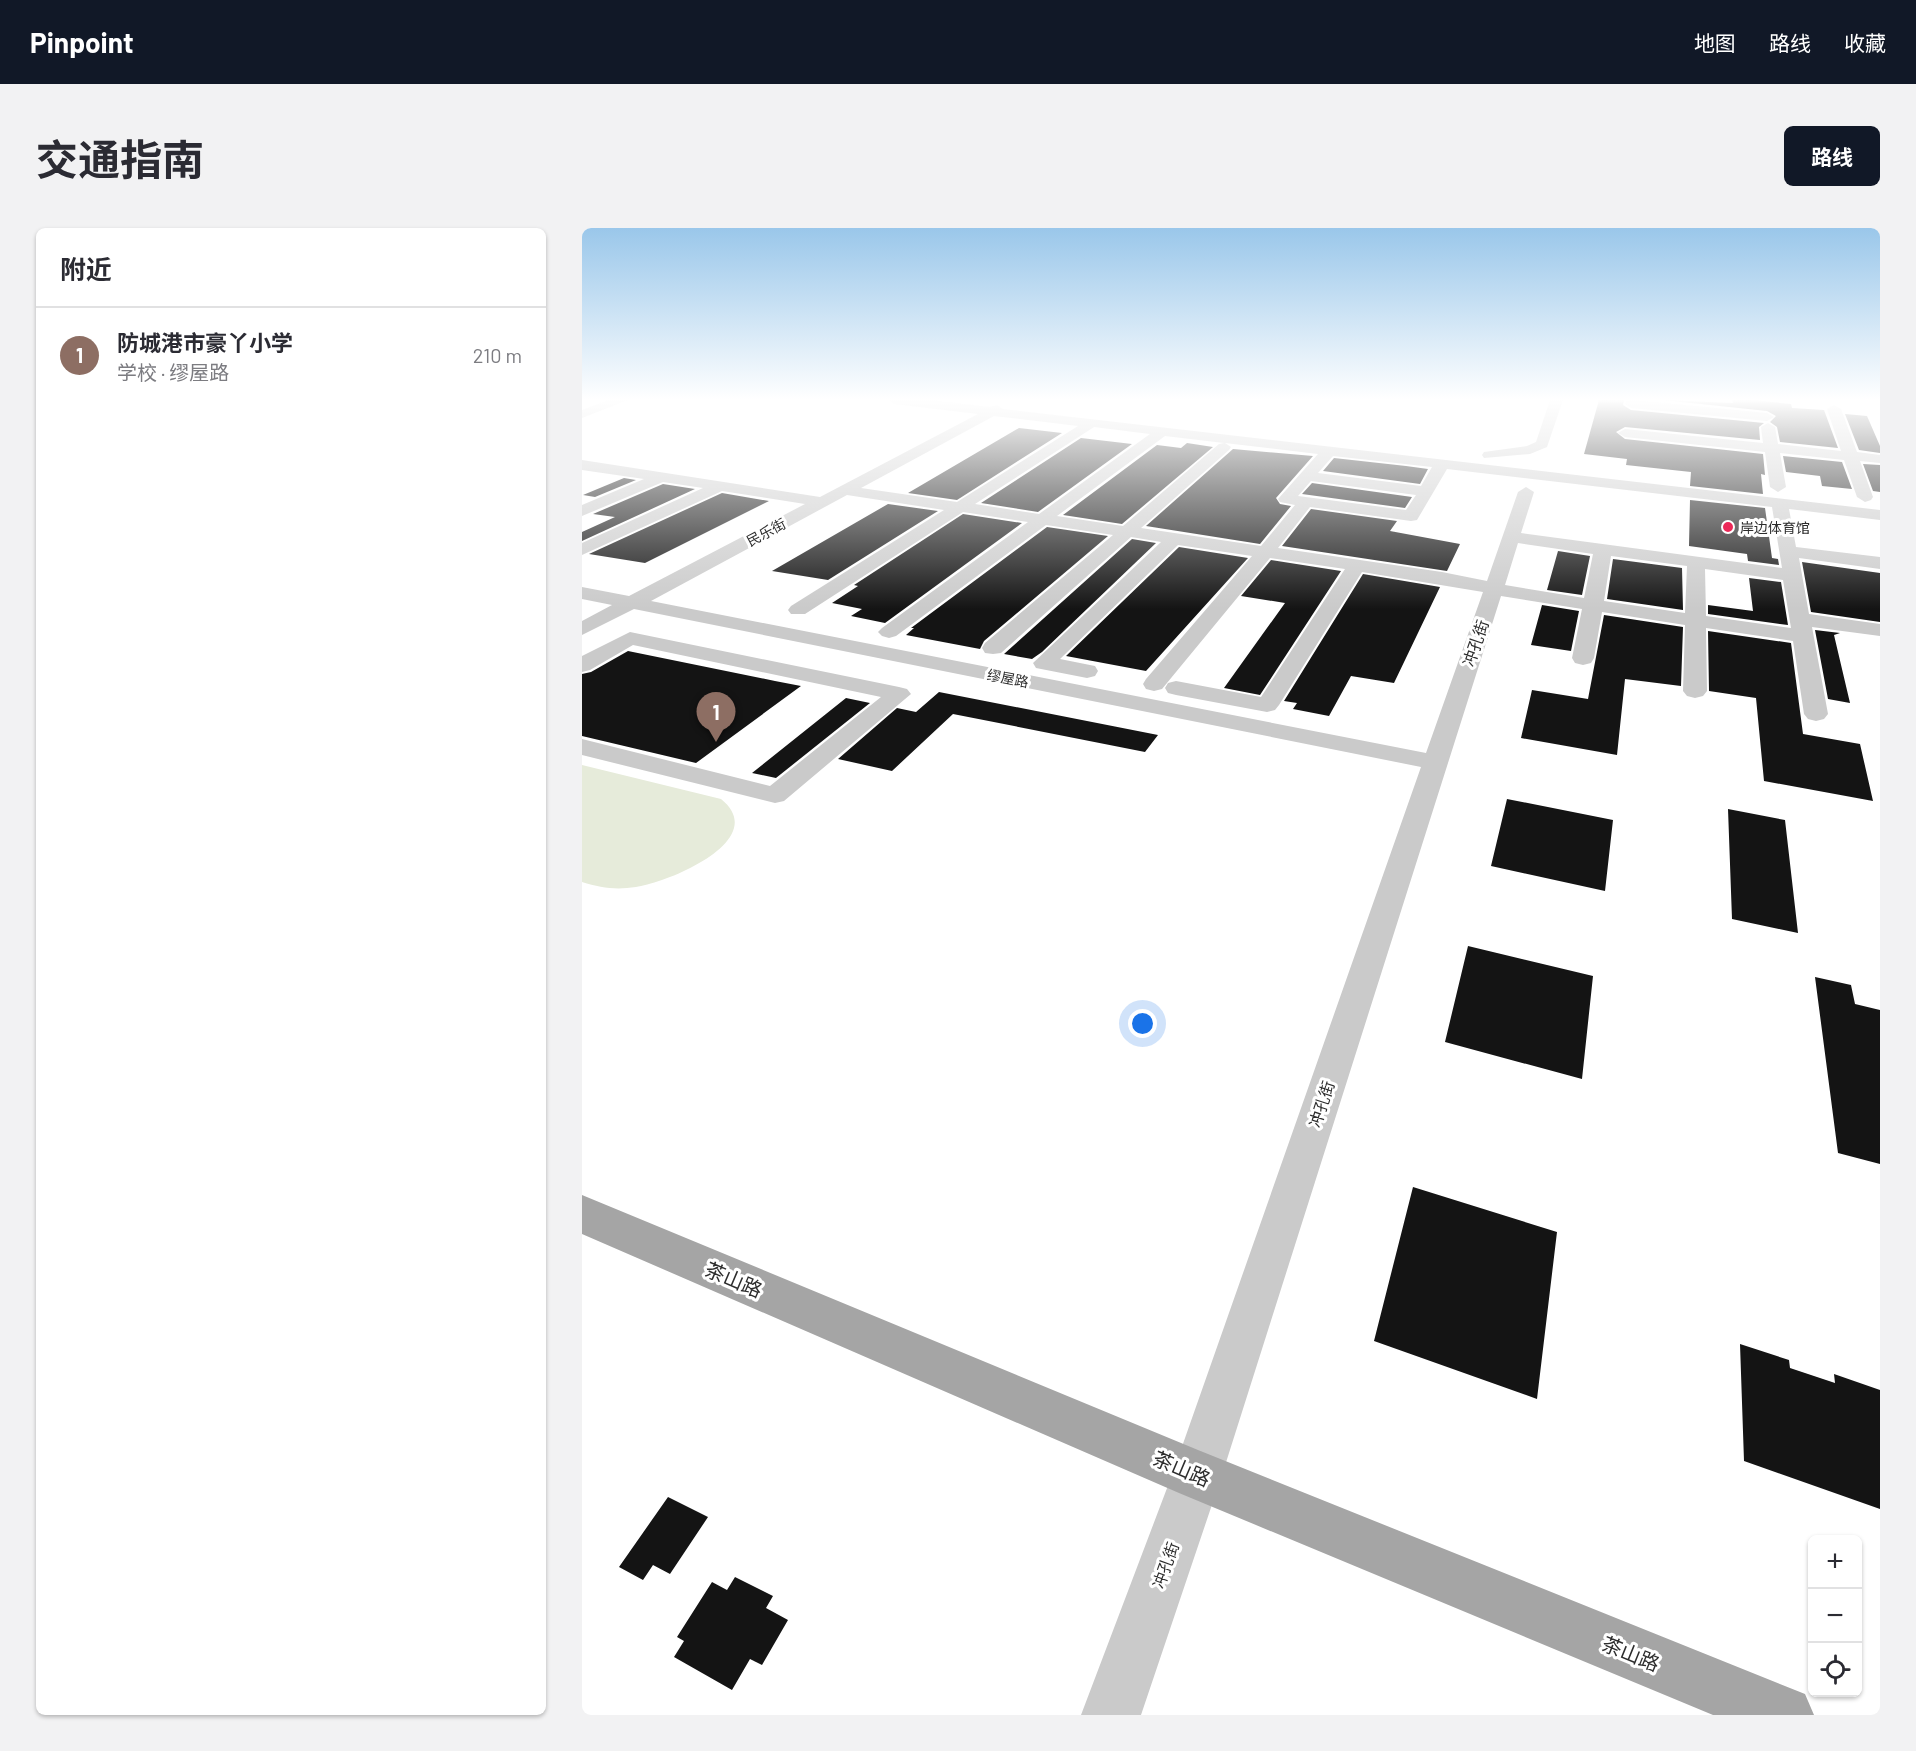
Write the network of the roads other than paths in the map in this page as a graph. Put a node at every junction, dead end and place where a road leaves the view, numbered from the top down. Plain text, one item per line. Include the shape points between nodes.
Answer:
1 (604, 469) edge
2 (608, 469) edge
3 (883, 469) edge
4 (1015, 469) edge
5 (1110, 469) edge
6 (1198, 469) edge
7 (1313, 469) edge
8 (1353, 469) edge
9 (1398, 469) edge
10 (1439, 469) edge
11 (1496, 469) edge
12 (1525, 469) edge
13 (1537, 469) edge
14 (1777, 469) edge
15 (1857, 469) edge
16 (1307, 476) junction
17 (582, 477) edge
18 (662, 477) junction
19 (1345, 480) junction
20 (1582, 480) junction
21 (1660, 482) junction
22 (1758, 485) dead end
23 (721, 486) junction
24 (1387, 486) junction
25 (1728, 489) junction
26 (844, 490) junction
27 (1426, 490) junction
28 (1526, 492) junction
29 (1783, 493) junction
30 (1843, 494) dead end
31 (823, 502) junction
32 (1325, 505) junction
33 (960, 507) junction
34 (1302, 508) dead end
35 (1370, 510) junction
36 (1876, 510) edge
37 (582, 511) edge
38 (1042, 519) junction
39 (1126, 532) junction
40 (1510, 537) junction
41 (1174, 538) junction
42 (582, 550) edge
43 (1604, 550) junction
44 (1788, 551) junction
45 (1265, 552) junction
46 (1696, 562) junction
47 (1880, 563) edge
48 (1357, 565) junction
49 (1792, 575) junction
50 (1493, 588) junction
51 (582, 593) edge
52 (631, 603) junction
53 (1593, 605) junction
54 (798, 610) dead end
55 (1696, 620) junction
56 (1801, 627) junction
57 (582, 629) edge
58 (1880, 630) edge
59 (889, 632) dead end
60 (805, 638) junction
61 (993, 648) dead end
62 (1583, 658) dead end
63 (582, 665) edge
64 (763, 665) junction
65 (1110, 676) dead end
66 (1132, 680) dead end
67 (1154, 684) junction
68 (1695, 691) dead end
69 (1816, 714) dead end
70 (582, 747) edge
71 (1435, 762) junction
72 (582, 1214) edge
73 (1197, 1475) junction
74 (1111, 1715) edge
75 (1784, 1715) edge

1 - 17 street
2 - 18 street
3 - 26 street, 民乐街
4 - 33 street
5 - 38 street
6 - 39 street
7 - 16 street
8 - 19 street
9 - 24 street
10 - 27 street
11 - 28 street
12 - 20 street
13 - 25 street
14 - 29 street
15 - 36 street
16 - 19 street
16 - 32 street via 1286,500
18 - 23 street
18 - 37 street
19 - 24 street
19 - 32 street
20 - 21 street
20 - 28 street via 1551,483
21 - 25 street
21 - 29 street
22 - 29 street
23 - 31 street
23 - 42 street
24 - 27 street
24 - 35 street
25 - 36 street
26 - 31 street, 民乐街
26 - 33 street
27 - 35 street via 1411,516
28 - 40 street, 冲孔街
29 - 36 street
29 - 44 street
30 - 36 street
31 - 52 street, 民乐街
32 - 35 street
33 - 38 street
33 - 54 street
34 - 45 street
38 - 39 street
38 - 59 street
39 - 41 street
39 - 61 street
40 - 43 street
40 - 50 street, 冲孔街
41 - 45 street
41 - 65 street via 1044,663
43 - 46 street
43 - 53 street
44 - 47 street
44 - 49 street
45 - 48 street
45 - 67 street
46 - 49 street
46 - 55 street
48 - 50 street
48 - 67 street via 1267,705
49 - 56 street
50 - 53 street
50 - 71 street, 冲孔街
51 - 52 street, 缪屋路
52 - 57 street, 民乐街
52 - 60 street, 缪屋路
53 - 55 street
53 - 62 street
55 - 56 street
55 - 68 street
56 - 58 street
56 - 69 street
60 - 64 street
60 - 71 street, 缪屋路
63 - 64 street via 630,638
64 - 70 street via 898,694 775,795
66 - 67 street
71 - 73 street, 冲孔街
72 - 73 main road, 茶山路
73 - 74 street, 冲孔街
73 - 75 main road, 茶山路

